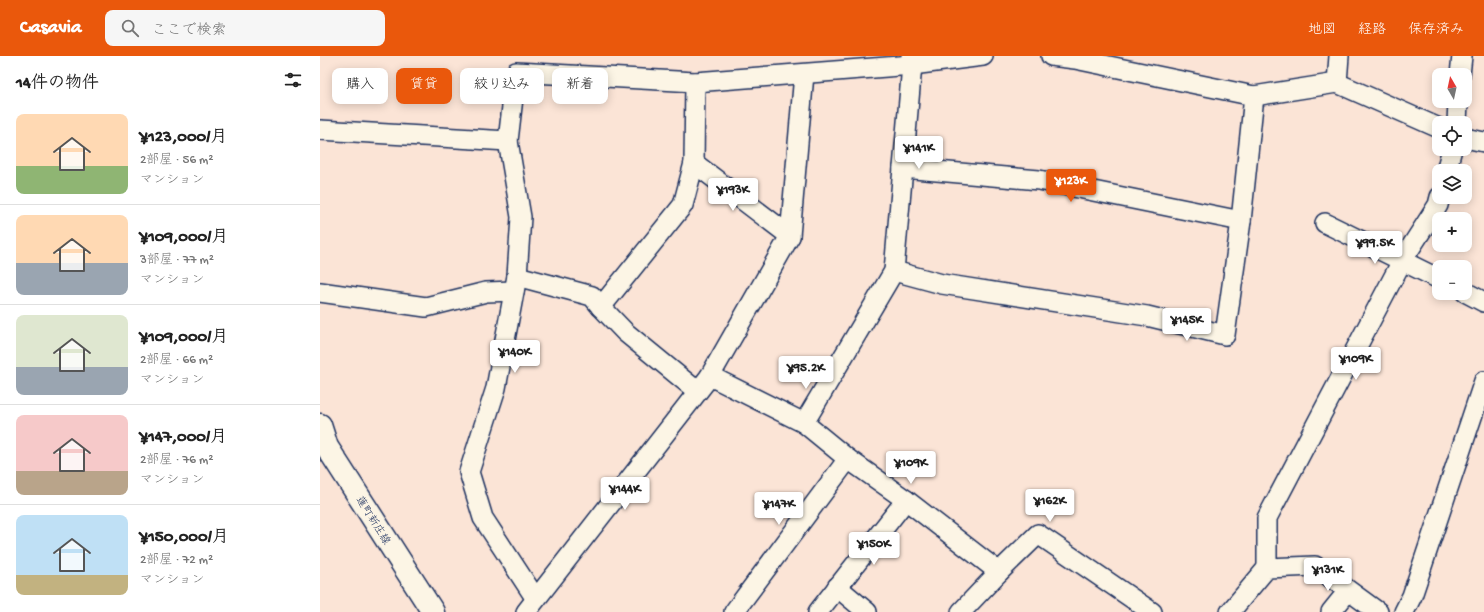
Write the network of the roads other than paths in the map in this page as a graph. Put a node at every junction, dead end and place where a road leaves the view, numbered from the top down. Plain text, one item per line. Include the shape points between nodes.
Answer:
1 (983, 56) edge
2 (1050, 56) edge
3 (1339, 56) edge
4 (1462, 56) edge
5 (912, 60) edge
6 (516, 64) edge
7 (1461, 68) edge
8 (804, 74) junction
9 (695, 82) junction
10 (1337, 83) junction
11 (1254, 96) junction
12 (1432, 125) edge
13 (320, 130) edge
14 (1472, 139) edge
15 (508, 141) junction
16 (1484, 142) edge
17 (694, 163) junction
18 (904, 168) junction
19 (1438, 204) edge
20 (1241, 221) junction
21 (1325, 223) dead end
22 (790, 236) junction
23 (1402, 260) junction
24 (894, 271) junction
25 (1432, 275) edge
26 (516, 283) junction
27 (320, 292) edge
28 (1472, 296) edge
29 (1484, 302) edge
30 (601, 307) junction
31 (710, 376) junction
32 (1484, 381) edge
33 (697, 391) junction
34 (804, 424) junction
35 (320, 425) edge
36 (848, 459) junction
37 (906, 500) junction
38 (1267, 568) junction
39 (999, 572) junction
40 (837, 588) junction
41 (1348, 591) junction
42 (531, 605) edge
43 (1146, 610) edge
44 (433, 612) edge
45 (734, 612) edge
46 (818, 612) edge
47 (867, 612) edge
48 (961, 612) edge
49 (1230, 612) edge
50 (1331, 612) edge
51 (1378, 612) edge
52 (1404, 612) edge

1 - 5 street
2 - 11 street
3 - 10 street
4 - 7 street
5 - 8 street
5 - 18 street
6 - 9 street
6 - 15 street
8 - 9 street
8 - 22 street
9 - 17 street
10 - 11 street
10 - 12 street
11 - 20 street
13 - 15 street
14 - 16 street
15 - 26 street via 521,217
17 - 22 street
17 - 30 street via 683,206
18 - 20 street via 1039,180
18 - 24 street
19 - 23 street
20 - 24 street via 1225,335 1147,316 942,284
21 - 23 street
22 - 31 street
23 - 25 street
23 - 38 street via 1266,518
24 - 34 street
26 - 27 street via 426,307
26 - 30 street via 592,296
26 - 42 street via 496,388 469,472 483,518
28 - 29 street
30 - 33 street via 625,332
31 - 33 street
31 - 34 street
32 - 52 street via 1412,596
33 - 42 street
34 - 36 street
35 - 44 main road, 蓮町新庄線 via 327,447
36 - 37 street
36 - 45 street
37 - 39 street
37 - 40 street
38 - 41 street via 1315,566
38 - 49 street
39 - 43 street via 1038,534
39 - 48 street
40 - 46 street
40 - 47 street
41 - 50 street
41 - 51 street

